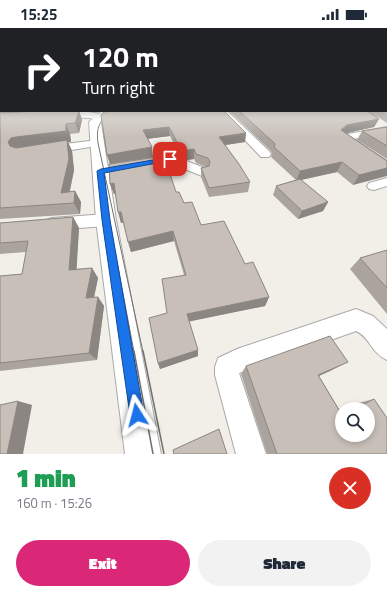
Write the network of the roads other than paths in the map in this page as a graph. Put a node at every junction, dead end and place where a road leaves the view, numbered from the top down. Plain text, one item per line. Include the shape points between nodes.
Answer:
1 (223, 112) edge
2 (106, 114) edge
3 (49, 116) edge
4 (375, 122) edge
5 (387, 130) edge
6 (98, 143) junction
7 (38, 151) edge
8 (265, 154) dead end
9 (387, 167) edge
10 (101, 171) junction
11 (202, 172) edge
12 (106, 220) junction
13 (38, 224) edge
14 (387, 348) edge
15 (143, 454) edge
16 (251, 454) edge

1 - 8 street
2 - 3 street
2 - 6 street via 95,122
4 - 5 street
5 - 9 street via 343,138
6 - 7 street
6 - 10 street
10 - 11 street via 170,159
10 - 12 street
12 - 13 street
12 - 15 street
14 - 16 street via 367,324 356,320 237,361 227,367 227,375

